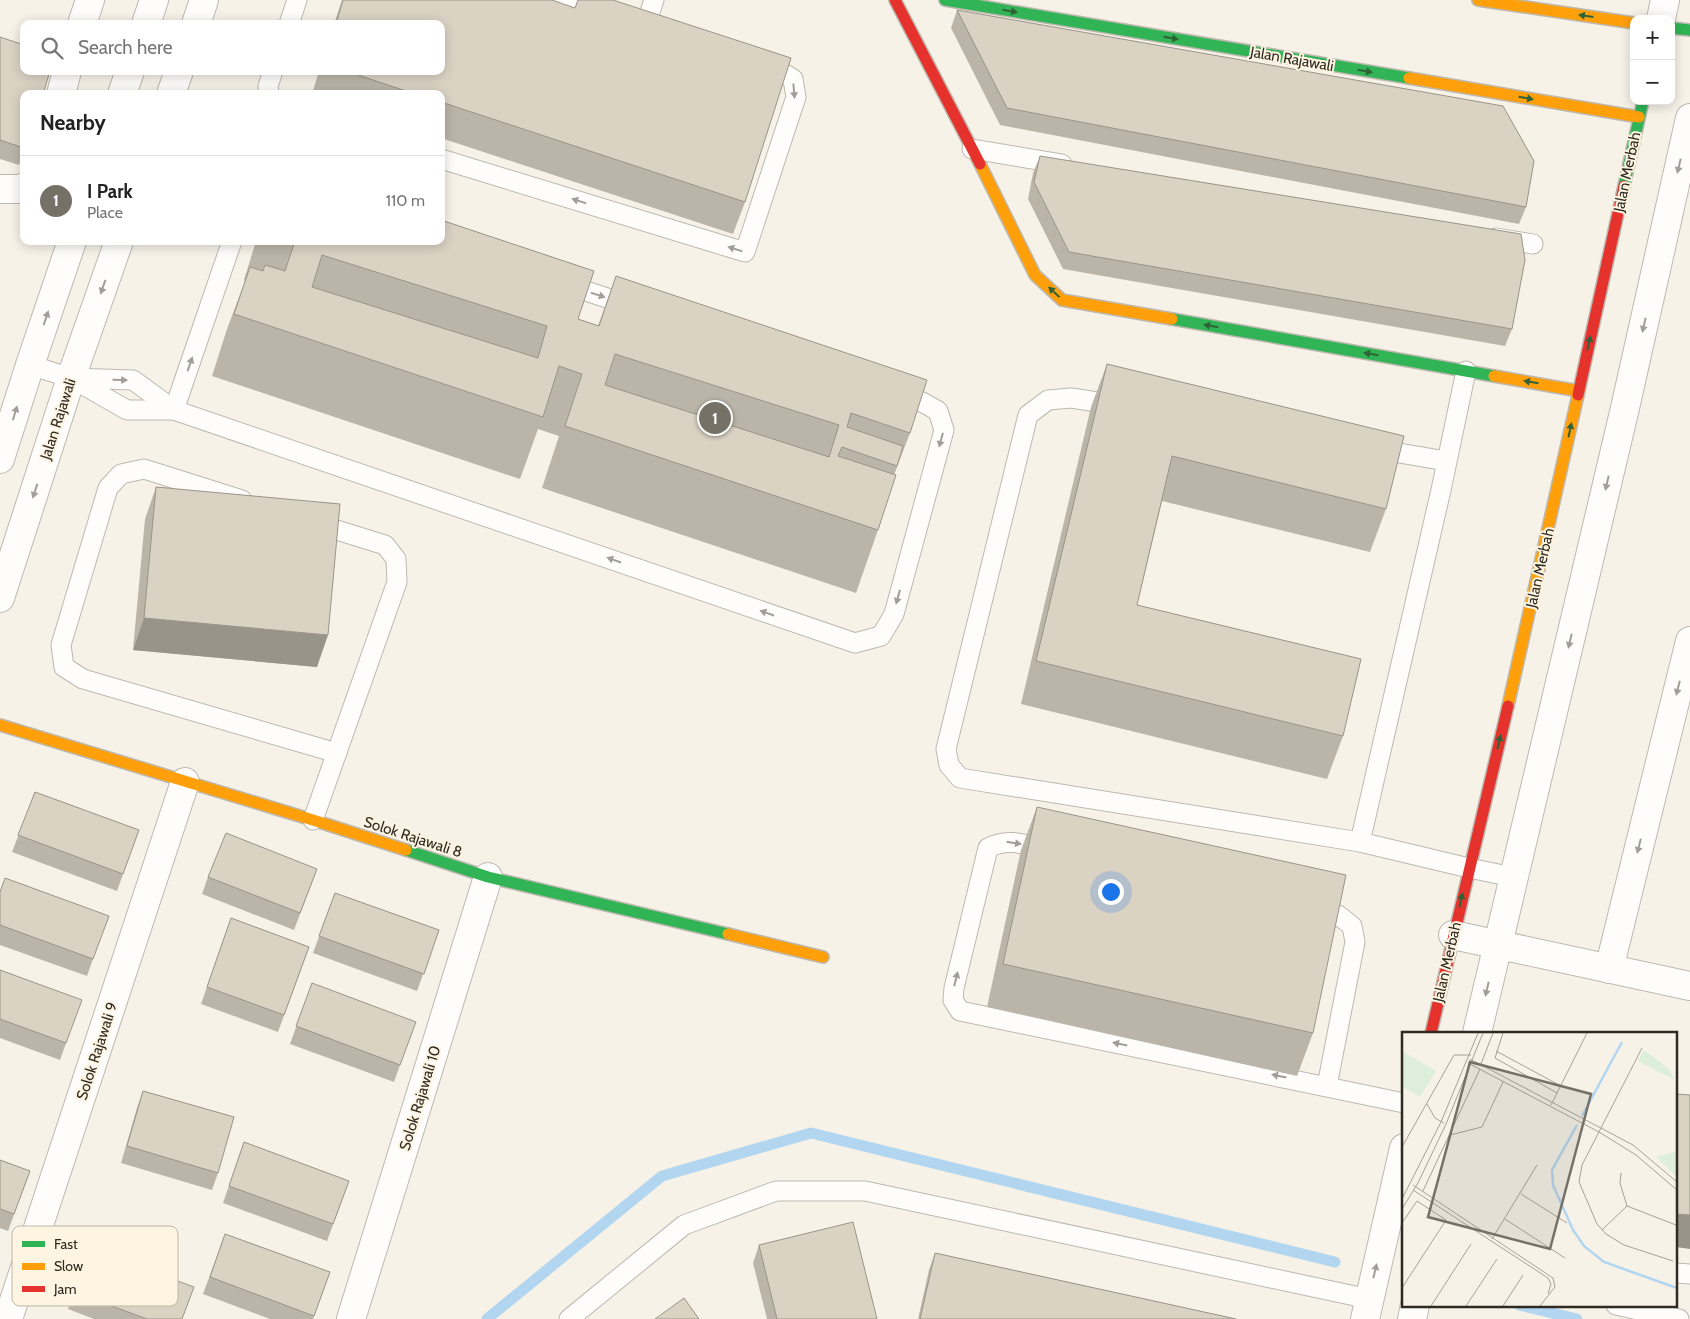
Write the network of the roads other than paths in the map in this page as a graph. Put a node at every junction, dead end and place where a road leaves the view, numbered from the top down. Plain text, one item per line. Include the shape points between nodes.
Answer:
1 (90, 0) edge
2 (154, 0) edge
3 (204, 0) edge
4 (297, 0) edge
5 (542, 0) edge
6 (654, 0) edge
7 (895, 0) edge
8 (945, 0) edge
9 (1478, 0) edge
10 (1665, 0) edge
11 (1663, 15) edge
12 (83, 20) edge
13 (147, 20) edge
14 (197, 20) edge
15 (290, 20) edge
16 (628, 22) junction
17 (1630, 22) edge
18 (1675, 28) edge
19 (1690, 30) edge
20 (664, 33) edge
21 (749, 60) edge
22 (67, 75) edge
23 (129, 75) edge
24 (178, 75) edge
25 (272, 75) edge
26 (62, 90) edge
27 (123, 90) edge
28 (172, 90) edge
29 (268, 90) edge
30 (1642, 105) edge
31 (1639, 117) junction
32 (1690, 118) edge
33 (972, 149) junction
34 (445, 160) edge
35 (1080, 167) edge
36 (1484, 236) edge
37 (1533, 244) dead end
38 (71, 245) edge
39 (118, 245) edge
40 (231, 245) edge
41 (548, 278) edge
42 (651, 312) edge
43 (30, 365) junction
44 (1466, 371) junction
45 (71, 378) junction
46 (885, 389) edge
47 (1579, 391) junction
48 (1130, 408) edge
49 (174, 410) junction
50 (1355, 445) edge
51 (0, 460) edge
52 (1446, 461) junction
53 (255, 504) edge
54 (301, 519) edge
55 (0, 598) edge
56 (1690, 641) edge
57 (0, 724) edge
58 (337, 753) junction
59 (185, 782) junction
60 (313, 820) junction
61 (1360, 842) junction
62 (1068, 854) edge
63 (1469, 868) junction
64 (488, 877) junction
65 (1513, 877) junction
66 (1299, 907) edge
67 (1453, 935) junction
68 (1498, 945) junction
69 (823, 957) dead end
70 (1609, 969) junction
71 (1690, 986) edge
72 (1430, 1032) edge
73 (1477, 1032) edge
74 (1327, 1086) junction
75 (1402, 1102) edge
76 (1402, 1157) edge
77 (39, 1226) edge
78 (12, 1306) edge
79 (1415, 1306) edge
80 (1620, 1306) edge
81 (1367, 1309) edge
82 (8, 1319) edge
83 (351, 1319) edge
84 (569, 1319) edge
85 (1412, 1319) edge
86 (1679, 1319) edge

1 - 12 street
2 - 13 street
3 - 14 street
4 - 15 lane
5 - 16 lane
6 - 16 lane
7 - 33 street
8 -> 31 street, Jalan Rajawali
17 -> 9 street
10 - 11 street
16 - 20 lane
18 - 19 street
21 -> 34 lane via 778,69 793,79 796,97 745,252
22 - 26 street
23 - 27 street
24 - 28 street
25 - 29 lane
30 - 31 street, Jalan Merbah
47 -> 31 street, Jalan Merbah
32 -> 65 street via 1625,408
33 - 35 lane
44 -> 33 street via 1062,300 1035,275
36 - 37 lane
43 -> 38 street
39 -> 45 street, Jalan Rajawali
49 -> 40 lane
41 -> 42 lane
43 - 45 lane
51 -> 43 street
47 -> 44 street
44 - 52 lane
45 - 49 lane via 127,410
45 -> 49 lane via 133,380
45 -> 55 street, Jalan Rajawali
46 -> 49 lane via 938,411 944,430 894,614 881,636 855,643
63 -> 47 street, Jalan Merbah
48 - 61 lane via 1071,398 1048,400 1028,415 946,749 949,765 960,778
50 - 52 lane
52 - 61 lane
53 - 58 lane via 144,469 121,474 108,488 61,645 64,667 83,679
54 - 58 lane via 385,545 396,559 397,582
56 -> 70 street
57 - 59 street, Solok Rajawali 8
58 - 60 lane
59 - 60 street, Solok Rajawali 8
59 - 77 street, Solok Rajawali 9
60 - 64 street, Solok Rajawali 8
61 - 63 lane
74 -> 62 lane via 960,1011 953,1000 954,988 988,848 1010,841
63 - 65 lane
67 -> 63 street, Jalan Merbah
64 - 69 street, Solok Rajawali 8
64 - 83 street, Solok Rajawali 10
65 - 68 street
66 - 74 lane via 1338,915 1352,926 1355,942
67 - 68 street
67 - 72 street, Jalan Merbah
68 - 70 street
68 -> 73 street
70 - 71 street
74 - 75 lane
81 -> 76 street
78 - 82 street, Solok Rajawali 9
79 - 85 street
80 - 86 lane
81 - 84 lane via 865,1191 776,1191 684,1225

